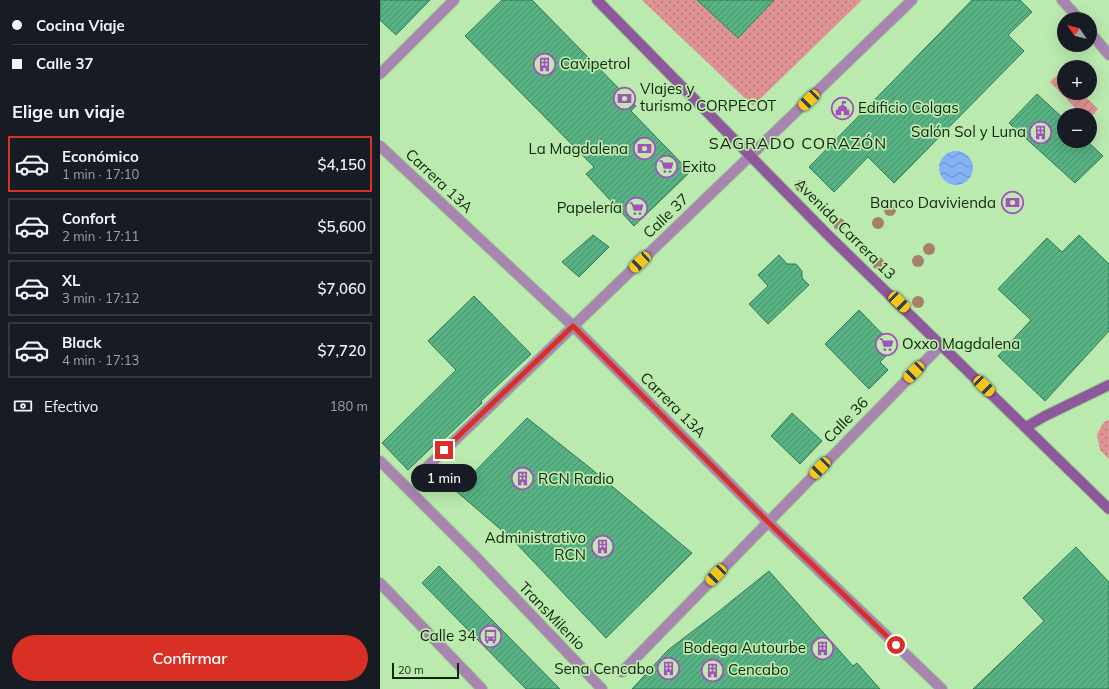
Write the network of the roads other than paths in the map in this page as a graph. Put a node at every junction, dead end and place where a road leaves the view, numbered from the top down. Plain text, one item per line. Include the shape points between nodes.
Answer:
1 (454, 0) edge
2 (597, 0) edge
3 (912, 0) edge
4 (1062, 0) edge
5 (1073, 12) edge
6 (1097, 40) edge
7 (1109, 55) edge
8 (380, 74) edge
9 (380, 146) edge
10 (750, 155) junction
11 (573, 326) junction
12 (942, 344) junction
13 (1109, 385) edge
14 (1026, 427) junction
15 (380, 461) edge
16 (423, 471) dead end
17 (1109, 509) edge
18 (768, 522) junction
19 (380, 582) edge
20 (622, 672) dead end
21 (482, 689) edge
22 (602, 689) edge
23 (942, 689) edge

1 - 8 street
2 - 10 main road, Avenida Carrera 13
3 - 10 street, Calle 37
4 - 5 street
6 - 7 street
9 - 11 street, Carrera 13A
10 - 11 street, Calle 37
10 - 12 main road, Avenida Carrera 13 via 828,235
11 - 16 street, Calle 37
11 - 18 street, Carrera 13A
12 - 14 main road, Avenida Carrera 13
12 - 18 street, Calle 36
13 - 14 main road
14 - 17 main road, Avenida Carrera 13
15 - 22 street, TransMilenio
18 - 20 street, Calle 36
18 - 23 street, Carrera 13A
19 - 21 street

